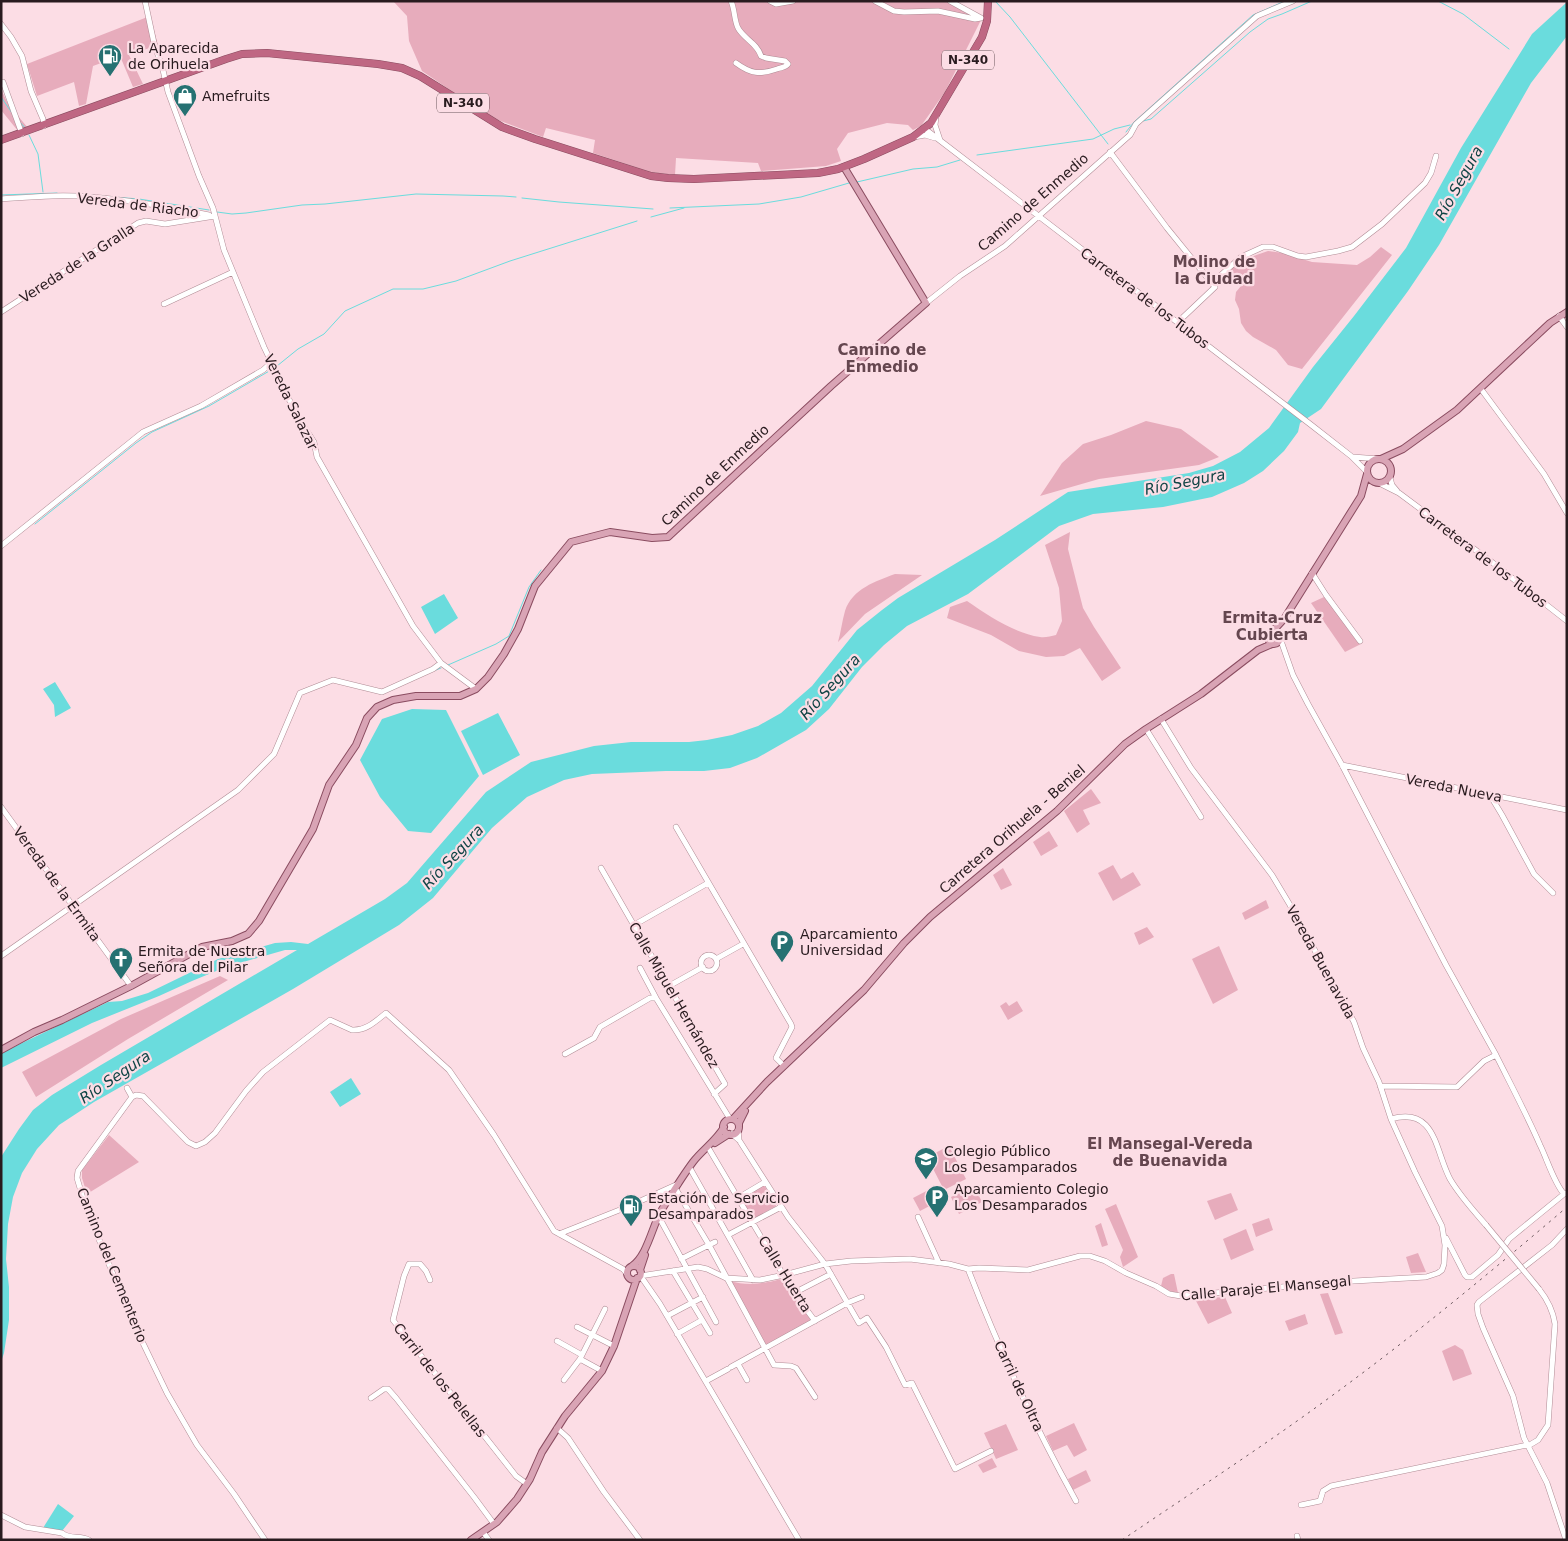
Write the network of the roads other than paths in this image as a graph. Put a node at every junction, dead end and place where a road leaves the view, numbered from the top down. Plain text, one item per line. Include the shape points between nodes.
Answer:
1 (145, 1) edge
2 (731, 1) edge
3 (770, 1) edge
4 (793, 1) edge
5 (875, 1) edge
6 (950, 1) edge
7 (988, 1) edge
8 (1293, 1) edge
9 (984, 20) junction
10 (1, 24) edge
11 (736, 63) dead end
12 (165, 81) junction
13 (2, 82) edge
14 (936, 115) junction
15 (44, 126) junction
16 (926, 128) junction
17 (22, 134) junction
18 (913, 137) junction
19 (1, 140) edge
20 (940, 140) junction
21 (1110, 152) junction
22 (1436, 156) dead end
23 (844, 167) junction
24 (1, 199) edge
25 (215, 216) junction
26 (1039, 217) junction
27 (233, 272) junction
28 (1212, 283) junction
29 (926, 303) junction
30 (164, 304) dead end
31 (1, 312) edge
32 (1567, 312) edge
33 (1559, 316) junction
34 (1178, 322) junction
35 (1567, 327) edge
36 (271, 363) junction
37 (1481, 389) junction
38 (1403, 449) junction
39 (1350, 456) junction
40 (1380, 459) junction
41 (1392, 470) junction
42 (1367, 473) junction
43 (1390, 478) junction
44 (1379, 484) junction
45 (1399, 493) junction
46 (1361, 496) junction
47 (1567, 513) edge
48 (1, 546) edge
49 (1312, 573) junction
50 (1284, 619) junction
51 (1567, 621) edge
52 (1270, 634) junction
53 (1277, 640) junction
54 (1360, 641) dead end
55 (1258, 650) junction
56 (441, 663) junction
57 (476, 689) junction
58 (1160, 719) junction
59 (1146, 728) junction
60 (1342, 766) junction
61 (1490, 795) junction
62 (1, 807) edge
63 (1567, 810) edge
64 (1201, 818) dead end
65 (676, 826) dead end
66 (601, 868) dead end
67 (708, 883) junction
68 (1553, 893) dead end
69 (73, 906) junction
70 (634, 925) junction
71 (743, 944) junction
72 (1, 956) edge
73 (716, 959) junction
74 (703, 967) junction
75 (640, 968) dead end
76 (131, 986) junction
77 (669, 986) junction
78 (656, 998) junction
79 (846, 1008) junction
80 (1, 1050) edge
81 (565, 1054) dead end
82 (1496, 1055) junction
83 (784, 1066) junction
84 (1380, 1086) junction
85 (127, 1088) dead end
86 (714, 1094) junction
87 (132, 1097) junction
88 (731, 1119) junction
89 (1391, 1119) junction
90 (724, 1127) junction
91 (735, 1131) junction
92 (709, 1149) junction
93 (691, 1170) junction
94 (765, 1182) junction
95 (678, 1184) junction
96 (666, 1188) junction
97 (674, 1193) junction
98 (1565, 1194) edge
99 (738, 1198) junction
100 (781, 1207) junction
101 (918, 1217) dead end
102 (660, 1219) junction
103 (753, 1221) junction
104 (1567, 1229) edge
105 (560, 1234) junction
106 (728, 1235) junction
107 (1445, 1236) junction
108 (716, 1242) dead end
109 (709, 1245) junction
110 (681, 1259) junction
111 (939, 1263) junction
112 (825, 1264) junction
113 (631, 1266) junction
114 (686, 1269) junction
115 (968, 1269) junction
116 (673, 1271) junction
117 (626, 1274) junction
118 (831, 1274) junction
119 (640, 1275) junction
120 (784, 1275) junction
121 (726, 1278) junction
122 (430, 1280) dead end
123 (753, 1280) junction
124 (794, 1292) junction
125 (631, 1295) junction
126 (703, 1297) junction
127 (862, 1297) dead end
128 (692, 1303) junction
129 (847, 1304) junction
130 (605, 1310) dead end
131 (667, 1316) junction
132 (702, 1320) junction
133 (815, 1321) junction
134 (716, 1322) dead end
135 (577, 1328) dead end
136 (710, 1333) dead end
137 (677, 1334) junction
138 (592, 1335) junction
139 (558, 1342) dead end
140 (614, 1346) junction
141 (764, 1349) junction
142 (581, 1357) junction
143 (738, 1364) junction
144 (602, 1371) junction
145 (564, 1380) dead end
146 (747, 1380) dead end
147 (706, 1381) junction
148 (815, 1397) dead end
149 (371, 1398) dead end
150 (557, 1428) junction
151 (1528, 1446) junction
152 (991, 1451) dead end
153 (527, 1484) junction
154 (1076, 1501) dead end
155 (1301, 1505) dead end
156 (1, 1515) edge
157 (494, 1524) junction
158 (482, 1532) junction
159 (89, 1540) edge
160 (265, 1540) edge
161 (470, 1540) edge
162 (489, 1540) edge
163 (640, 1540) edge
164 (799, 1540) edge
165 (1566, 1540) edge

1 - 12 street, Vereda Salazar
2 - 11 street via 740,32 759,49 761,56 785,60 788,64 758,74
3 - 4 street via 782,4
5 - 9 street via 899,12 938,11
6 - 9 street
7 - 9 highway, N-340
8 - 21 street, Camino de Enmedio via 1257,16 1136,124 1130,135
9 - 14 highway, N-340 via 978,44
10 - 15 street via 22,56 30,91
12 - 15 highway, N-340
12 - 23 highway, N-340 via 253,52 389,65 413,72 502,127 652,176 679,179 761,177 818,173
12 - 25 street, Vereda Salazar
13 - 17 street
14 - 16 highway, N-340
14 - 20 street via 935,126
15 - 17 highway, N-340
16 - 18 highway, N-340
16 - 20 street, Carretera de los Tubos
17 - 19 highway, N-340
18 - 20 street, Carretera de los Tubos via 925,135
18 - 23 highway, N-340
20 - 26 street, Carretera de los Tubos
21 - 26 street, Camino de Enmedio
21 - 28 street
22 - 28 street via 1425,183 1352,247 1306,257 1263,247 1241,257
23 - 29 main road
24 - 25 street, Vereda de Riacho via 89,196
25 - 27 street, Vereda Salazar
25 - 31 street, Vereda de la Gralla via 165,224 138,223
26 - 29 street, Camino de Enmedio via 998,252
26 - 34 street, Carretera de los Tubos
27 - 30 street
27 - 36 street, Vereda Salazar
28 - 34 street via 1215,286
29 - 57 main road, Camino de Enmedio via 668,537 610,532 571,542 535,586 504,654
32 - 33 main road
33 - 35 street
33 - 37 main road
34 - 39 street, Carretera de los Tubos
36 - 48 street via 201,406 143,432
36 - 56 street, Vereda Salazar via 314,442 317,457 413,626
37 - 38 main road
37 - 47 street via 1544,474
38 - 40 main road
38 - 41 main road via 1392,463
39 - 40 street
39 - 42 street, Carretera de los Tubos
40 - 41 main road via 1388,462
40 - 42 main road via 1369,464
41 - 43 main road
42 - 44 main road via 1370,480
42 - 46 main road, Carretera Orihuela - Beniel
43 - 44 main road
43 - 45 street, Carretera de los Tubos
44 - 45 street, Carretera de los Tubos
44 - 46 main road, Carretera Orihuela - Beniel
45 - 51 street, Carretera de los Tubos
46 - 49 main road, Carretera Orihuela - Beniel
49 - 50 main road, Carretera Orihuela - Beniel
49 - 54 street
50 - 52 main road, Carretera Orihuela - Beniel
50 - 53 main road, Carretera Orihuela - Beniel
52 - 53 main road via 1276,632
52 - 53 main road via 1269,641
52 - 55 main road, Carretera Orihuela - Beniel
53 - 55 main road, Carretera Orihuela - Beniel
53 - 60 street
55 - 58 main road, Carretera Orihuela - Beniel via 1201,694
56 - 57 street, Vereda Salazar
56 - 69 street via 382,692 333,680 300,693 274,754 238,790
57 - 76 main road via 460,696 416,696 393,700 378,707 367,718 356,745 329,785 313,829 259,922 248,934 202,947
58 - 59 main road, Carretera Orihuela - Beniel
58 - 84 street, Vereda Buenavida via 1191,768 1272,875 1290,905 1354,1022
59 - 64 street
59 - 79 main road, Carretera Orihuela - Beniel via 1125,744 1057,811 930,917
60 - 61 street, Vereda Nueva
60 - 82 street
61 - 63 street, Vereda Nueva
61 - 68 street via 1534,874
62 - 69 street, Vereda de la Ermita
65 - 67 street
66 - 70 street, Calle Miguel Hernández
67 - 70 street
67 - 71 street
69 - 72 street
69 - 76 street, Vereda de la Ermita
70 - 77 street, Calle Miguel Hernández
71 - 73 street
71 - 83 street via 792,1027 776,1058
73 - 74 street via 714,968
73 - 74 street via 705,956
74 - 77 street
75 - 78 street
76 - 80 main road
77 - 86 street, Calle Miguel Hernández via 725,1084
78 - 81 street via 650,998 600,1028 594,1038
78 - 86 street
79 - 83 main road, Carretera Orihuela - Beniel
79 - 91 main road, Carretera Orihuela - Beniel via 746,1109
82 - 84 street via 1484,1061 1457,1087
82 - 98 street via 1555,1180
83 - 88 main road, Carretera Orihuela - Beniel
84 - 89 street, Vereda Buenavida
85 - 87 street
86 - 88 street
87 - 105 street via 143,1096 188,1142 200,1145 215,1134 263,1072 330,1020 356,1030 369,1026 386,1014 449,1070 554,1232
87 - 160 street, Camino del Cementerio via 78,1171 77,1178 127,1310 167,1393 196,1445
88 - 90 main road
88 - 91 main road via 737,1122
89 - 107 street, Vereda Buenavida
89 - 151 street, bridge via 1412,1116 1429,1128 1446,1172 1464,1200 1546,1298 1554,1315 1548,1425 1538,1440
90 - 91 main road via 725,1132
90 - 95 main road, Carretera Orihuela - Beniel
91 - 92 main road, Carretera Orihuela - Beniel
91 - 94 street
92 - 93 main road, Carretera Orihuela - Beniel
92 - 99 street, Calle Huerta
93 - 97 main road, Carretera Orihuela - Beniel
93 - 106 street
94 - 99 street
94 - 100 street
95 - 96 street
95 - 97 main road, Carretera Orihuela - Beniel
96 - 97 street
96 - 105 street
97 - 102 main road, Carretera Orihuela - Beniel
97 - 109 street
97 - 113 main road, Carretera Orihuela - Beniel via 654,1225 639,1259
98 - 107 street via 1509,1239 1498,1255 1472,1277 1465,1274
99 - 103 street, Calle Huerta
100 - 103 street
100 - 112 street
101 - 111 street
102 - 110 street
102 - 119 main road, Carretera Orihuela - Beniel
103 - 106 street
103 - 120 street, Calle Huerta
104 - 151 street via 1552,1245 1477,1305 1483,1328 1513,1396
105 - 117 street
106 - 123 street
107 - 115 street, Calle Paraje El Mansegal via 1442,1270 1426,1277 1181,1296 1169,1294 1090,1256 1028,1270
108 - 109 street
109 - 110 street
109 - 121 street
110 - 114 street
111 - 112 street, Calle Paraje El Mansegal via 879,1259
111 - 115 street, Calle Paraje El Mansegal
112 - 118 street
112 - 120 street, Calle Paraje El Mansegal
113 - 117 main road
113 - 119 main road via 637,1266
114 - 116 street
114 - 121 street via 702,1267
114 - 126 street
115 - 154 street, Carril de Oltra via 1005,1358
116 - 119 street
116 - 128 street
117 - 119 main road via 632,1279
117 - 125 main road, Carretera Orihuela - Beniel
118 - 124 street
118 - 129 street
119 - 125 main road, Carretera Orihuela - Beniel
119 - 131 street
120 - 123 street, Calle Paraje El Mansegal
120 - 124 street, Calle Huerta
121 - 123 street, Calle Paraje El Mansegal
121 - 141 street
122 - 153 street, Carril de los Pelellas via 420,1264 409,1264 393,1320 516,1476
124 - 133 street, Calle Huerta
125 - 140 main road, Carretera Orihuela - Beniel
126 - 128 street
126 - 134 street
127 - 129 street
128 - 131 street
128 - 132 street
129 - 133 street
129 - 152 street via 858,1323 867,1318 870,1322 905,1385 912,1382 955,1469
130 - 138 street
131 - 137 street
132 - 136 street
132 - 137 street
133 - 141 street
135 - 138 street
137 - 147 street
138 - 140 street
138 - 142 street
139 - 142 street
140 - 144 main road, Carretera Orihuela - Beniel
141 - 143 street
141 - 148 street via 774,1365 796,1368
142 - 144 street
142 - 145 street
143 - 146 street
143 - 147 street
144 - 150 main road, Carretera Orihuela - Beniel
147 - 164 street
149 - 157 street via 388,1389
150 - 153 main road, Carretera Orihuela - Beniel
150 - 163 street via 568,1438
151 - 155 street via 1331,1486 1323,1491 1320,1501
151 - 165 street via 1547,1483
153 - 157 main road, Carretera Orihuela - Beniel
156 - 159 street via 25,1527
157 - 158 main road, Carretera Orihuela - Beniel
158 - 161 main road, Carretera Orihuela - Beniel
158 - 162 street

